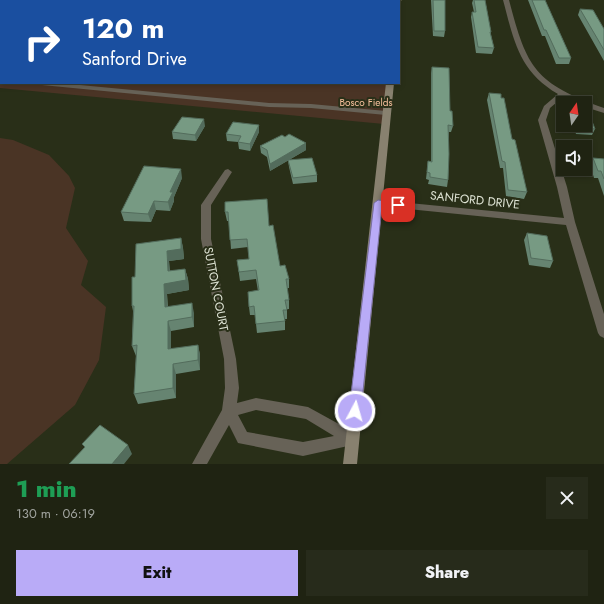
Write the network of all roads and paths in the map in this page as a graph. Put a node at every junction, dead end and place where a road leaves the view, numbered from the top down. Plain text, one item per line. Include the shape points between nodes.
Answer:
1 (506, 0) edge
2 (64, 84) edge
3 (390, 84) edge
4 (86, 85) edge
5 (563, 94) junction
6 (568, 96) edge
7 (592, 106) edge
8 (604, 111) edge
9 (386, 113) junction
10 (228, 172) dead end
11 (378, 203) junction
12 (570, 222) junction
13 (604, 333) edge
14 (229, 411) junction
15 (352, 439) junction
16 (199, 464) edge
17 (350, 464) edge

1 - 5 street via 523,55 530,68
2 - 4 lane
3 - 9 main road
4 - 9 lane via 268,105
5 - 6 street
5 - 12 street via 551,101 544,111 542,120
7 - 8 street
9 - 11 main road
10 - 14 street, SUTTON COURT via 206,205 206,239 230,360 232,388
11 - 12 street, SANFORD DRIVE
11 - 15 main road
12 - 13 street
14 - 15 street via 256,404 308,413
14 - 15 street via 243,438 303,449
14 - 16 street, SUTTON COURT
15 - 17 main road

